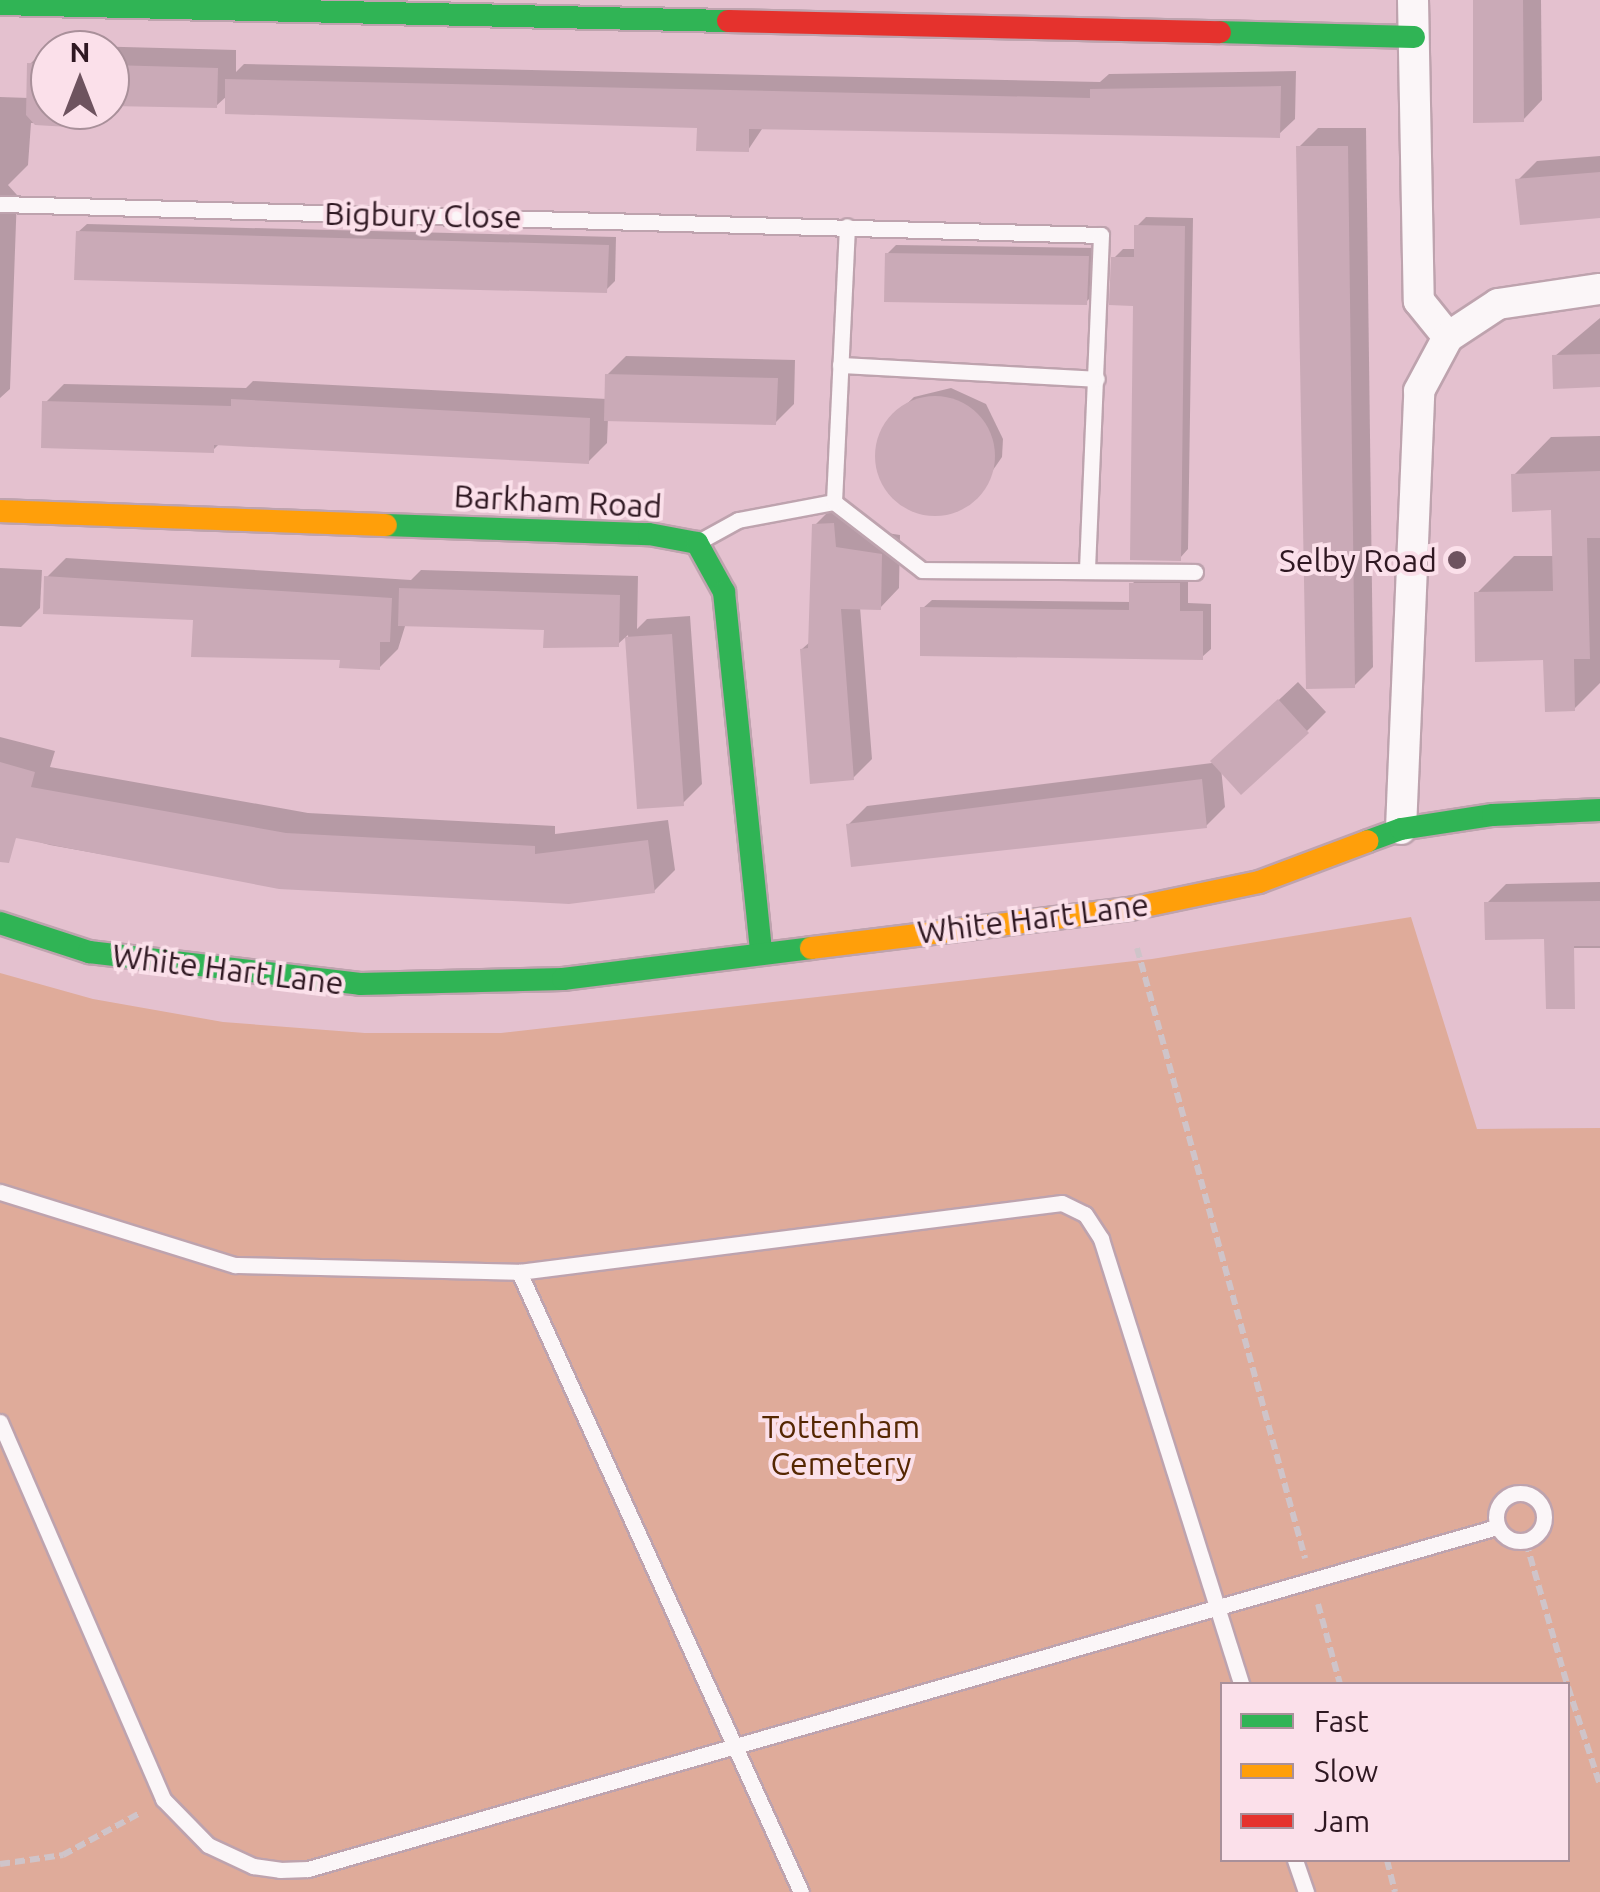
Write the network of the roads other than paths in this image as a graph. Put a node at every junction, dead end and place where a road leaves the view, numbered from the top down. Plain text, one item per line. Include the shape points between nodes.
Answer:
1 (1413, 0) edge
2 (0, 4) edge
3 (1414, 37) junction
4 (0, 204) edge
5 (846, 226) junction
6 (1600, 290) edge
7 (1448, 337) junction
8 (840, 365) junction
9 (1097, 378) junction
10 (834, 502) junction
11 (0, 511) edge
12 (697, 543) junction
13 (1086, 571) junction
14 (1195, 572) dead end
15 (1600, 810) edge
16 (1402, 829) junction
17 (0, 923) edge
18 (761, 950) junction
19 (0, 1192) edge
20 (519, 1272) junction
21 (0, 1422) edge
22 (1497, 1527) junction
23 (1216, 1605) junction
24 (1240, 1682) edge
25 (733, 1746) junction
26 (1296, 1862) edge
27 (801, 1892) edge
28 (1306, 1892) edge

1 - 3 street
2 - 3 street
3 - 7 street via 1419,301
4 - 5 lane, Bigbury Close
5 - 8 lane
5 - 9 lane, Bigbury Close via 1101,235
6 - 7 street via 1498,304
7 - 16 street via 1419,391
8 - 9 lane
8 - 10 lane
9 - 13 lane, Bigbury Close
10 - 12 lane via 738,520
10 - 13 lane via 922,570
11 - 12 street, Barkham Road via 650,534
12 - 18 street, Barkham Road via 724,592
13 - 14 lane
15 - 16 street, White Hart Lane via 1493,814
16 - 18 street, White Hart Lane via 1259,882 1130,909
17 - 18 street, White Hart Lane via 89,952 360,984 563,979
19 - 20 lane via 235,1265
20 - 23 lane via 1062,1203 1085,1214 1101,1239
20 - 25 lane
21 - 25 lane via 162,1799 189,1830 230,1857 280,1870 308,1869
22 - 22 lane via 1508,1540 1526,1542 1542,1530 1545,1510 1532,1495 1513,1494 1498,1506
22 - 23 lane
23 - 24 lane
23 - 25 lane
25 - 27 lane
26 - 28 lane

